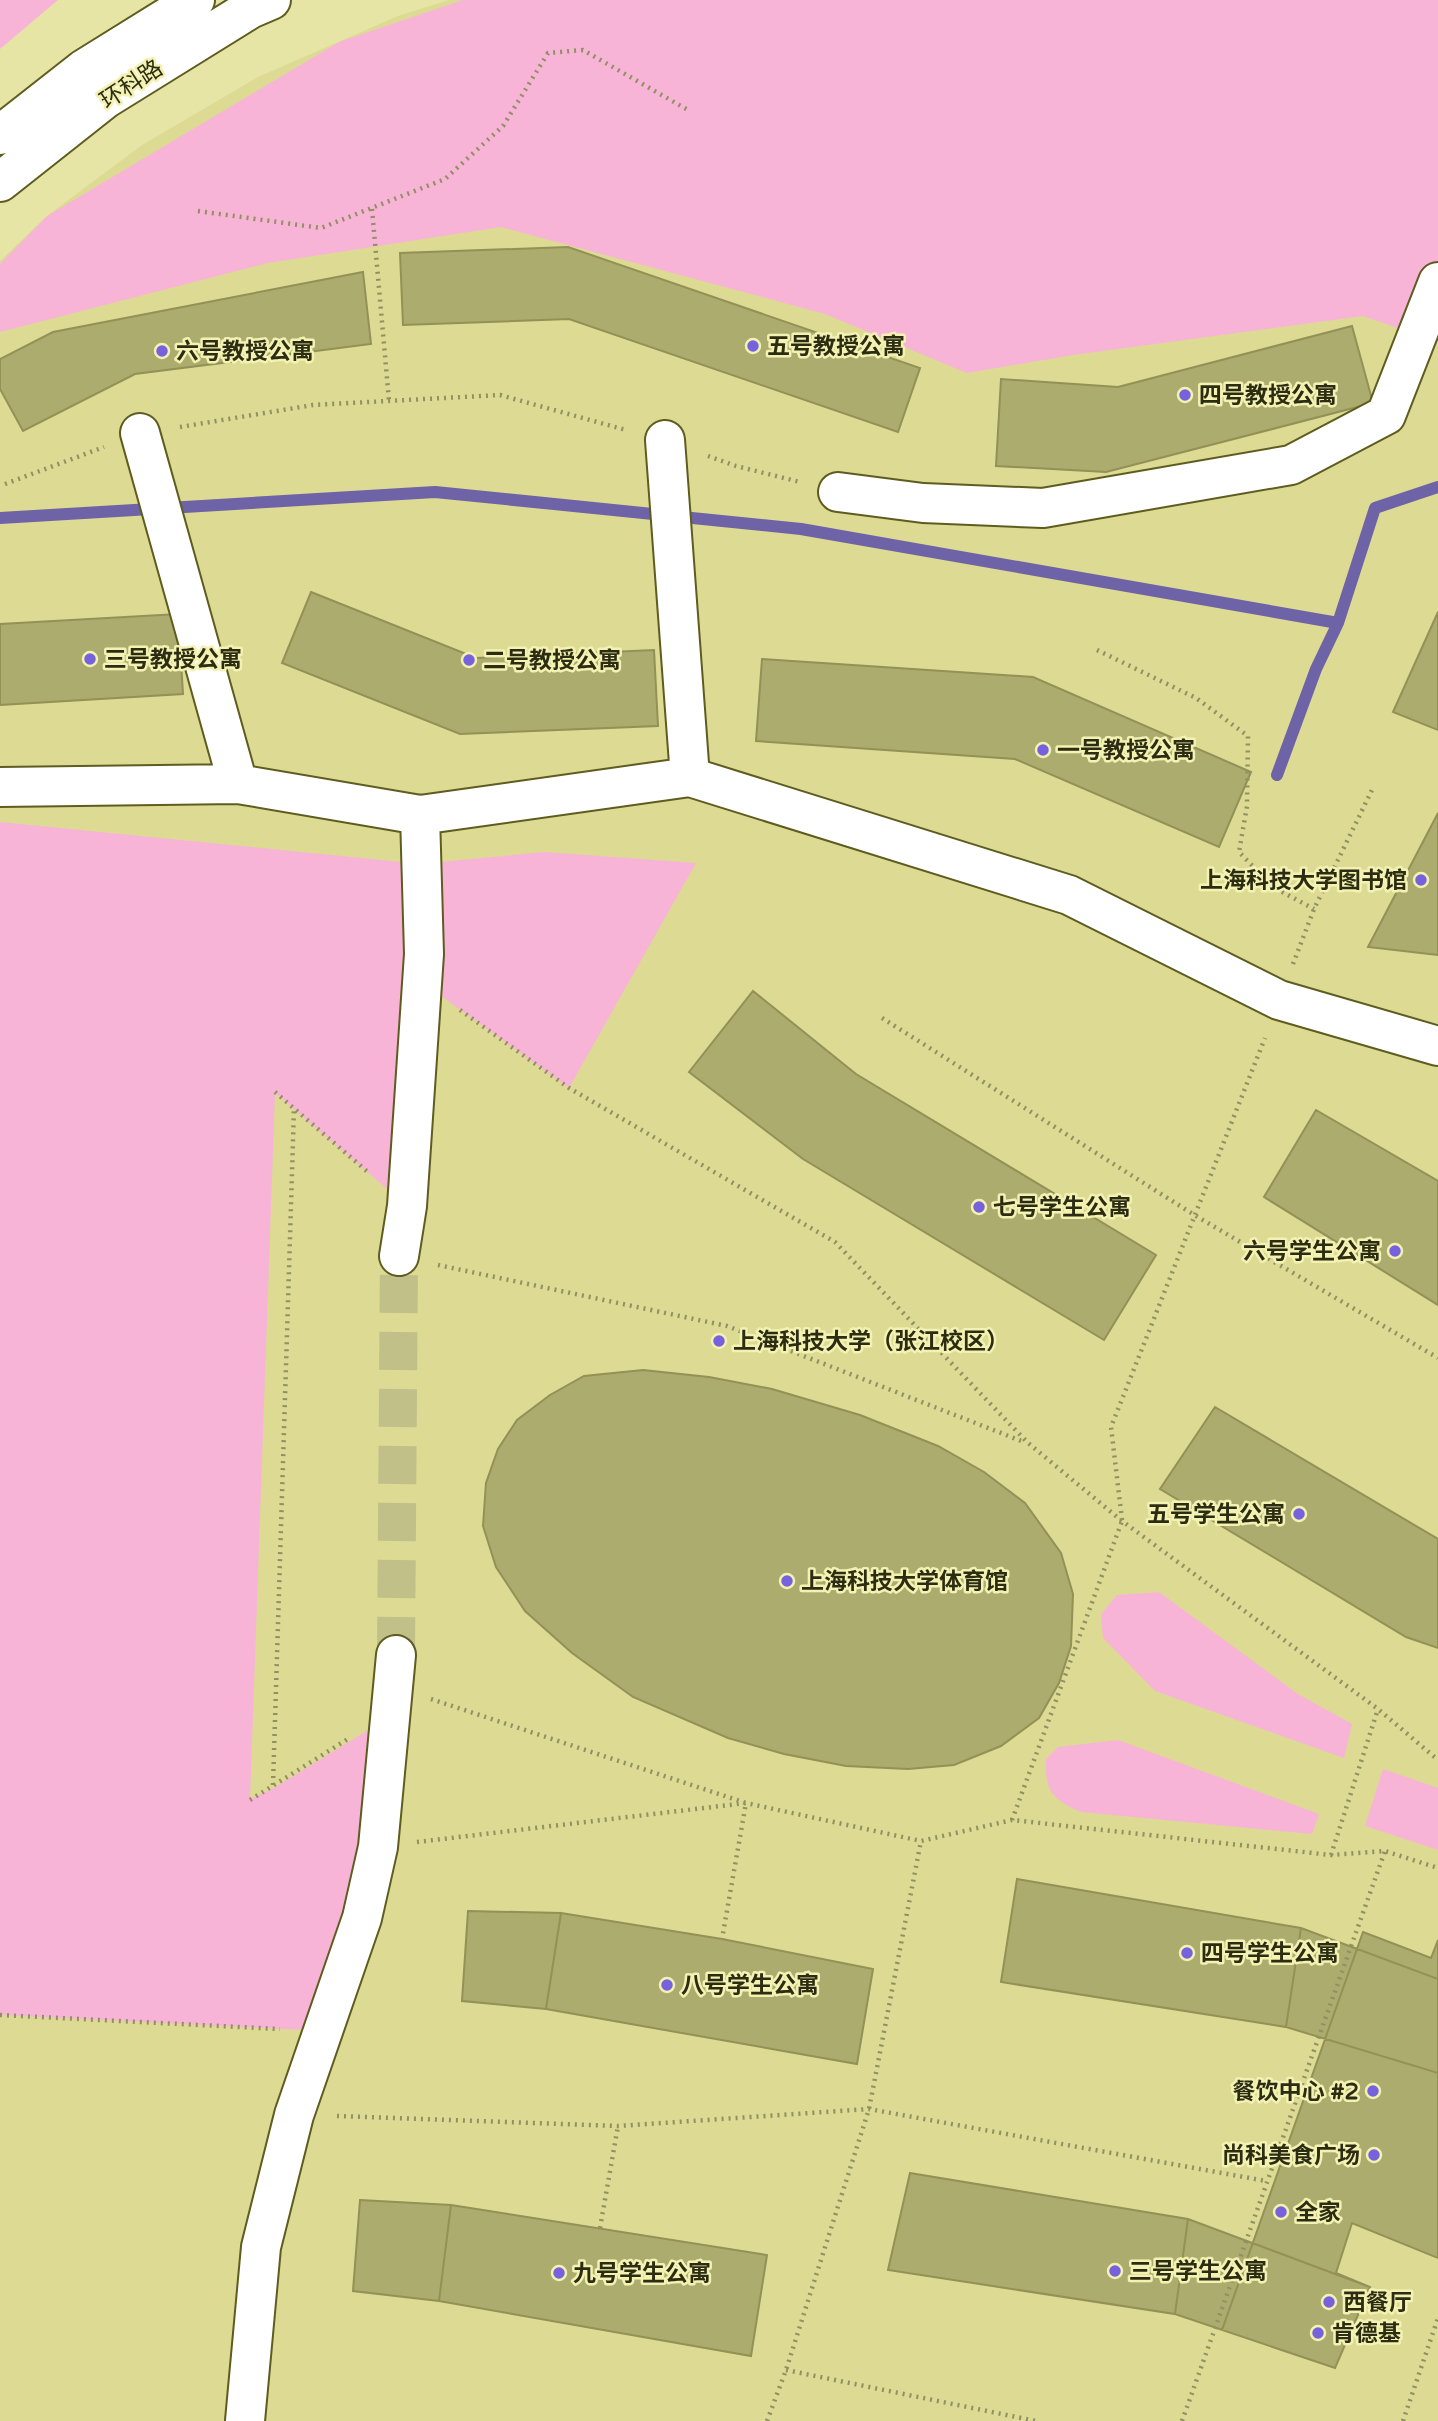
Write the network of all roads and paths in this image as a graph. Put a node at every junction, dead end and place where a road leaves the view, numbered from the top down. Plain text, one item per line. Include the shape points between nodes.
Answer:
1 (195, 0) edge
2 (271, 0) edge
3 (688, 110) dead end
4 (0, 135) edge
5 (0, 182) edge
6 (372, 209) junction
7 (198, 211) dead end
8 (1438, 282) edge
9 (389, 401) junction
10 (140, 433) junction
11 (665, 440) junction
12 (5, 484) dead end
13 (838, 492) joint
14 (1097, 650) dead end
15 (690, 777) junction
16 (238, 783) junction
17 (0, 787) edge
18 (1371, 790) dead end
19 (420, 815) junction
20 (1314, 909) junction
21 (422, 982) junction
22 (1279, 1000) junction
23 (882, 1018) dead end
24 (1438, 1046) edge
25 (275, 1092) dead end
26 (294, 1108) junction
27 (407, 1206) junction
28 (1196, 1216) junction
29 (399, 1256) joint
30 (1438, 1358) edge
31 (1028, 1443) junction
32 (1122, 1521) junction
33 (393, 1684) junction
34 (1378, 1709) junction
35 (1438, 1759) edge
36 (273, 1785) junction
37 (250, 1800) dead end
38 (746, 1803) junction
39 (1012, 1820) junction
40 (921, 1841) junction
41 (378, 1847) junction
42 (1385, 1851) junction
43 (1331, 1855) junction
44 (1438, 1868) edge
45 (722, 1940) dead end
46 (0, 2015) edge
47 (323, 2031) junction
48 (869, 2109) junction
49 (294, 2115) junction
50 (618, 2126) junction
51 (1266, 2181) junction
52 (600, 2228) dead end
53 (1438, 2318) edge
54 (786, 2370) junction
55 (244, 2421) edge
56 (767, 2421) edge
57 (1036, 2421) edge
58 (1182, 2421) edge
59 (1403, 2421) edge

1 - 4 street, 环科路 via 84,69
2 - 5 street, 环科路 via 106,99
3 - 6 path via 583,50 548,53 503,126 445,179
6 - 7 path via 321,228
6 - 9 path
8 - 13 street via 1386,415 1291,465 1043,508 923,503
9 - 10 path via 313,405
9 - 11 path via 500,396
10 - 12 path
10 - 16 street
11 - 13 path via 736,466
11 - 15 street
14 - 20 path via 1196,698 1248,736 1247,806 1239,852 1273,887
15 - 19 street
15 - 22 street via 1069,895
16 - 17 street
16 - 19 street
18 - 20 path
19 - 21 street
20 - 22 path
21 - 27 street
21 - 31 path via 569,1088 835,1242
22 - 24 street
22 - 28 path
23 - 28 path
25 - 26 path
26 - 27 path
26 - 36 path
27 - 29 street
28 - 30 path
28 - 32 path via 1111,1427
29 - 31 path via 727,1326
31 - 32 path
32 - 34 path
32 - 39 path, bridge
33 - 36 path
33 - 38 path
33 - 41 street
34 - 35 path
34 - 43 path
36 - 37 path
38 - 40 path
38 - 41 path
38 - 45 path
39 - 40 path
39 - 43 path
40 - 48 path
41 - 47 street via 362,1918
42 - 43 path
42 - 44 path
42 - 51 path
46 - 47 path
47 - 49 street
48 - 50 path
48 - 51 path
48 - 54 path
49 - 50 path
49 - 55 street via 261,2247
50 - 52 path
51 - 58 path
53 - 59 path
54 - 56 path
54 - 57 path

